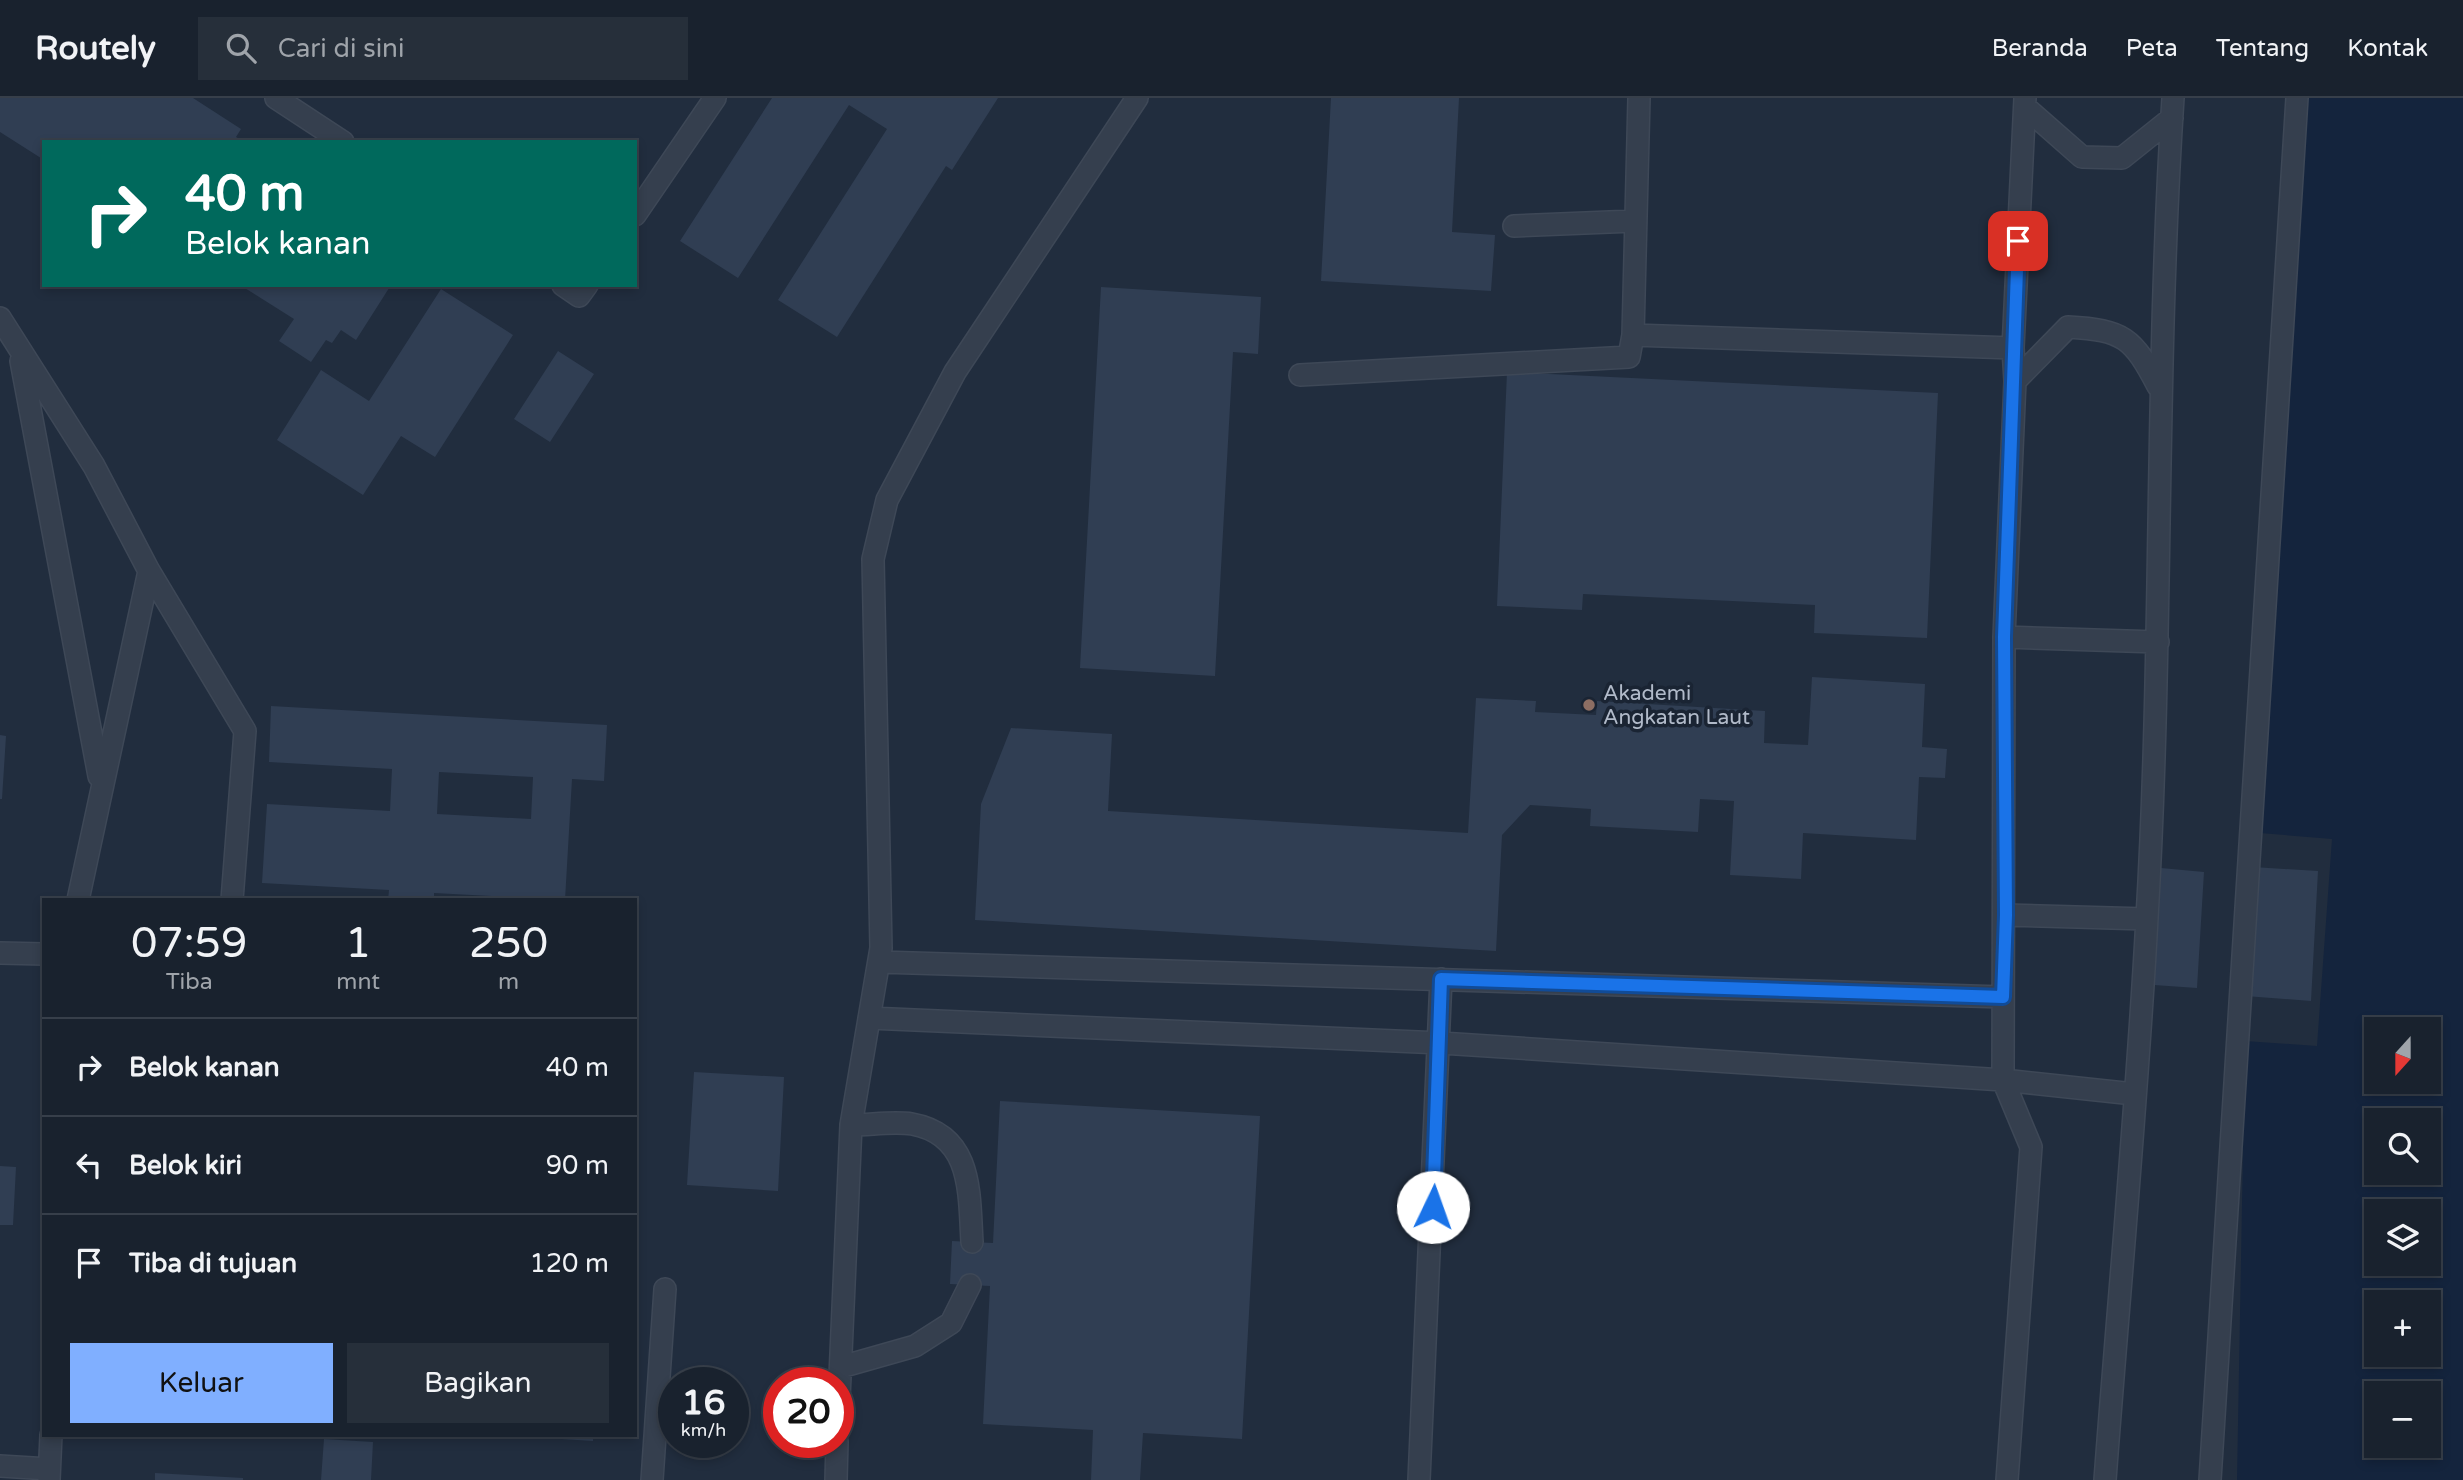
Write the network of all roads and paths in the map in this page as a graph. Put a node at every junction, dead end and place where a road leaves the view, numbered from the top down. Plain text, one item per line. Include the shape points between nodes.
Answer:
1 (276, 98) edge
2 (715, 98) edge
3 (1137, 98) edge
4 (1639, 98) edge
5 (2297, 98) edge
6 (2025, 102) edge
7 (2172, 108) edge
8 (340, 140) edge
9 (637, 212) edge
10 (1634, 221) junction
11 (1514, 226) dead end
12 (565, 287) edge
13 (586, 287) edge
14 (0, 318) edge
15 (1633, 335) junction
16 (2013, 348) junction
17 (19, 350) junction
18 (1300, 375) dead end
19 (2015, 381) junction
20 (2159, 388) junction
21 (149, 571) junction
22 (2004, 637) junction
23 (2158, 642) junction
24 (101, 785) junction
25 (78, 898) edge
26 (232, 898) edge
27 (2006, 915) junction
28 (2147, 919) junction
29 (0, 953) edge
30 (42, 954) edge
31 (880, 962) junction
32 (1441, 979) junction
33 (2003, 997) junction
34 (869, 1018) junction
35 (1441, 1043) junction
36 (2003, 1080) junction
37 (2134, 1094) junction
38 (852, 1125) junction
39 (972, 1242) dead end
40 (970, 1285) dead end
41 (664, 1289) dead end
42 (841, 1367) joint
43 (51, 1437) edge
44 (837, 1458) edge
45 (0, 1466) edge
46 (49, 1474) edge
47 (652, 1480) edge
48 (836, 1480) edge
49 (1419, 1480) edge
50 (2007, 1480) edge
51 (2105, 1480) edge
52 (2210, 1480) edge

1 - 8 lane
2 - 9 lane
3 - 31 lane via 955,372 887,500 873,559
4 - 10 lane
5 - 52 lane
6 - 7 lane via 2082,157 2122,158
6 - 16 lane
7 - 20 lane
10 - 11 lane
10 - 15 lane
12 - 13 lane via 579,296
14 - 17 lane
15 - 16 lane
15 - 18 lane via 1629,357
16 - 19 lane
17 - 21 lane via 94,466
17 - 24 lane
19 - 20 lane via 2068,327 2103,329 2138,348
19 - 22 lane
20 - 23 lane
21 - 24 lane
21 - 26 lane via 245,731
22 - 23 lane
22 - 27 lane
23 - 28 lane
24 - 25 lane
27 - 28 lane
27 - 33 lane
28 - 37 lane
29 - 30 lane
31 - 32 lane
31 - 34 lane
32 - 33 lane
32 - 35 lane
33 - 36 lane
34 - 35 lane
34 - 38 lane
35 - 36 lane
35 - 49 lane
36 - 37 lane
36 - 50 lane via 2031,1147
37 - 51 lane
38 - 39 lane via 912,1124 947,1138 968,1174
38 - 42 lane
40 - 42 lane via 951,1323 915,1346
41 - 47 lane
43 - 46 lane
44 - 48 lane
45 - 46 lane

